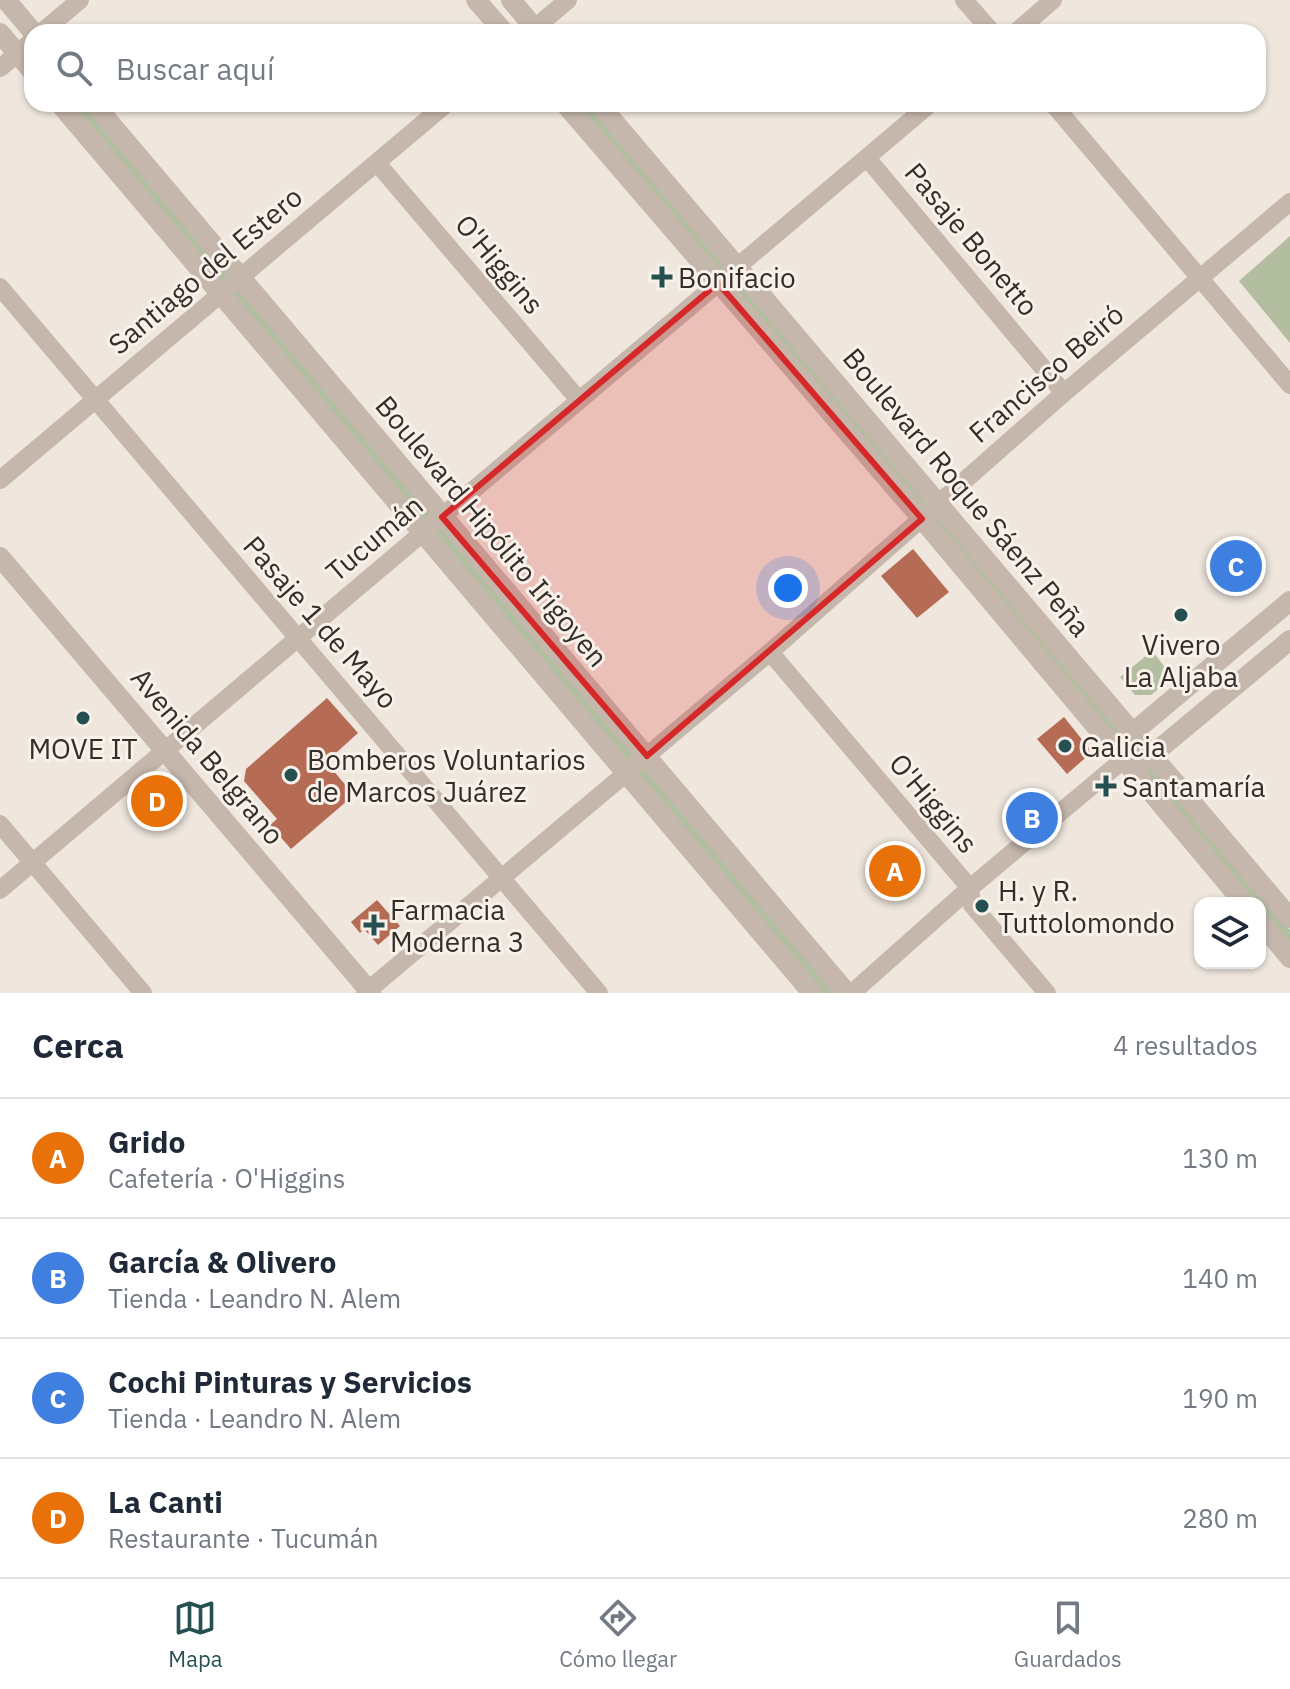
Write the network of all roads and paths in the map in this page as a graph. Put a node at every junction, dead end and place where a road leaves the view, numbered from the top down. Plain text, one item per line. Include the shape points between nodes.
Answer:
1 (6, 0) edge
2 (80, 0) edge
3 (476, 0) edge
4 (511, 0) edge
5 (568, 0) edge
6 (964, 0) edge
7 (1053, 0) edge
8 (26, 24) edge
9 (52, 24) edge
10 (497, 24) edge
11 (529, 24) edge
12 (542, 24) edge
13 (985, 24) edge
14 (1025, 24) edge
15 (0, 33) edge
16 (24, 46) edge
17 (24, 48) edge
18 (0, 68) edge
19 (67, 112) edge
20 (101, 112) edge
21 (437, 112) edge
22 (572, 112) edge
23 (606, 112) edge
24 (921, 112) edge
25 (1060, 112) edge
26 (867, 158) junction
27 (377, 163) junction
28 (1290, 202) edge
29 (738, 266) junction
30 (241, 278) junction
31 (1199, 278) junction
32 (718, 283) junction
33 (0, 287) edge
34 (221, 294) junction
35 (1290, 385) edge
36 (1064, 393) junction
37 (94, 399) junction
38 (579, 400) junction
39 (0, 480) edge
40 (940, 505) junction
41 (442, 517) junction
42 (922, 519) junction
43 (423, 532) junction
44 (0, 557) edge
45 (1290, 601) edge
46 (298, 638) junction
47 (1290, 640) edge
48 (770, 652) junction
49 (1135, 731) junction
50 (166, 750) junction
51 (1153, 754) junction
52 (647, 756) junction
53 (1124, 759) junction
54 (627, 773) junction
55 (0, 824) edge
56 (33, 862) junction
57 (500, 877) junction
58 (970, 888) junction
59 (0, 890) edge
60 (1239, 897) edge
61 (1290, 918) edge
62 (1266, 929) edge
63 (1290, 958) edge
64 (368, 992) edge
65 (143, 993) edge
66 (599, 993) edge
67 (812, 993) edge
68 (850, 993) edge
69 (1047, 993) edge

1 - 8 street
2 - 9 street
3 - 10 street
4 - 11 street
5 - 12 street
6 - 13 street
7 - 14 street
15 - 16 street
17 - 18 street
19 - 34 street, Boulevard Hipólito Irigoyen
20 - 30 street, Boulevard Hipólito Irigoyen
21 - 27 street, Santiago del Estero
22 - 32 street, Boulevard Roque Sáenz Peña
23 - 29 street, Boulevard Roque Sáenz Peña
24 - 26 street, Tucumán
25 - 31 street
26 - 29 street, Tucumán
26 - 36 street, Pasaje Bonetto
27 - 30 street, Santiago del Estero
27 - 38 street, O'Higgins
28 - 31 street, Francisco Beiró
29 - 32 street, Tucumán
29 - 40 street, Boulevard Roque Sáenz Peña
30 - 34 street, Santiago del Estero
30 - 41 street, Boulevard Hipólito Irigoyen
31 - 35 street
31 - 36 street, Francisco Beiró
32 - 38 street, Tucumán
32 - 42 street, Boulevard Roque Sáenz Peña
33 - 37 street, Pasaje 1 de Mayo
34 - 37 street, Santiago del Estero
34 - 43 street, Boulevard Hipólito Irigoyen
36 - 40 street, Francisco Beiró
37 - 39 street, Santiago del Estero
37 - 46 street, Pasaje 1 de Mayo
38 - 41 street, Tucumán
40 - 42 street, Francisco Beiró
40 - 49 street, Boulevard Roque Sáenz Peña
41 - 43 street, Tucumán
41 - 52 street, Boulevard Hipólito Irigoyen
42 - 48 street, Francisco Beiró
42 - 53 street, Boulevard Roque Sáenz Peña
43 - 46 street, Tucumán
43 - 54 street, Boulevard Hipólito Irigoyen
44 - 50 street, Avenida Belgrano
45 - 49 street
46 - 50 street, Tucumán
46 - 57 street, Pasaje 1 de Mayo
47 - 51 street
48 - 52 street, Francisco Beiró
48 - 58 street, O'Higgins
49 - 51 street, Boulevard Roque Sáenz Peña
49 - 53 street
50 - 56 street, Tucumán
50 - 64 street, Avenida Belgrano
51 - 53 street
51 - 61 street, Boulevard Roque Sáenz Peña
52 - 54 street, Francisco Beiró
52 - 68 street, Boulevard Hipólito Irigoyen
53 - 58 street
53 - 60 street, Boulevard Roque Sáenz Peña
54 - 57 street, Francisco Beiró
54 - 67 street, Boulevard Hipólito Irigoyen
55 - 56 street
56 - 59 street, Tucumán
56 - 65 street
57 - 64 street, Francisco Beiró
57 - 66 street, Pasaje 1 de Mayo
58 - 68 street
58 - 69 street, O'Higgins via 972,905
62 - 63 street

